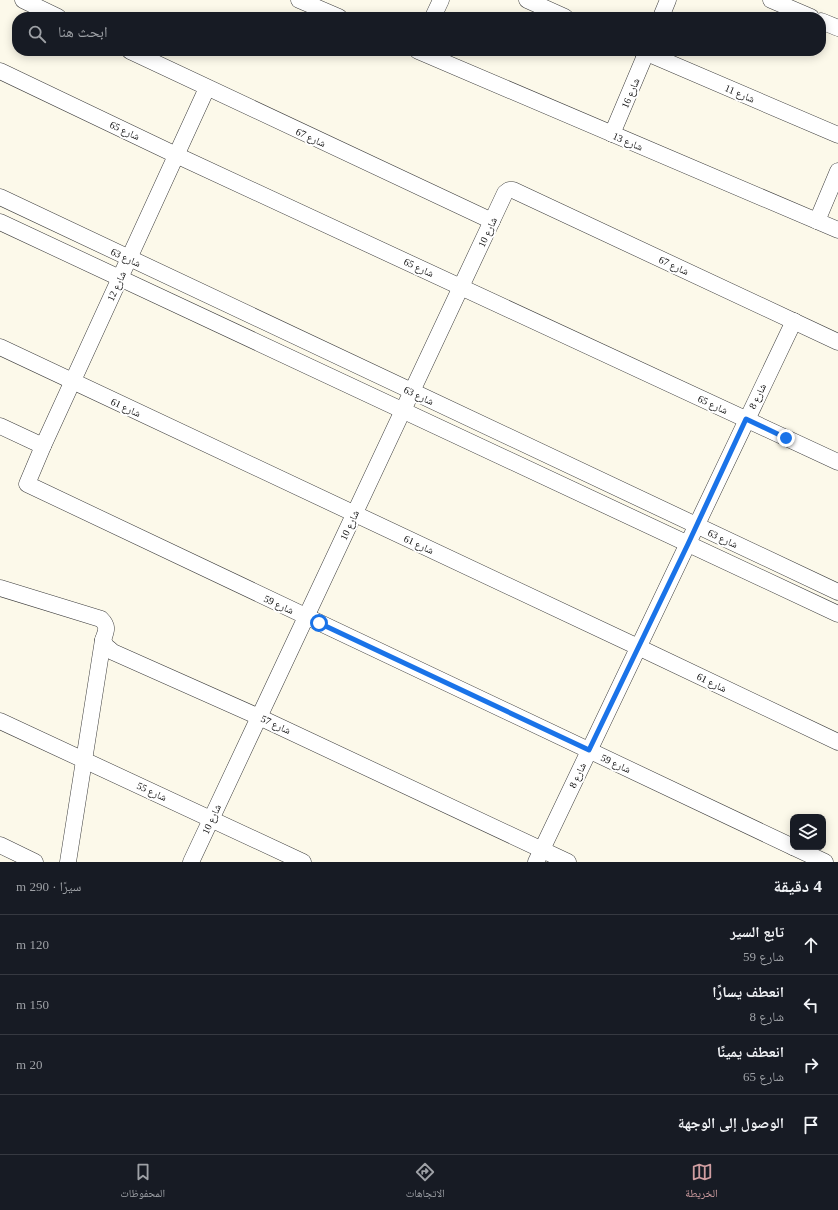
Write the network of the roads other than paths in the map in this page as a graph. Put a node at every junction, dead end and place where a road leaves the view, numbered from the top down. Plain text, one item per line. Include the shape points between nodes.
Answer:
1 (23, 0) edge
2 (300, 0) edge
3 (441, 0) edge
4 (527, 0) edge
5 (668, 0) edge
6 (771, 0) edge
7 (48, 12) edge
8 (328, 12) edge
9 (435, 12) edge
10 (554, 12) edge
11 (663, 12) edge
12 (799, 12) edge
13 (826, 23) edge
14 (838, 28) edge
15 (140, 56) edge
16 (430, 56) edge
17 (643, 56) edge
18 (654, 56) edge
19 (0, 71) edge
20 (207, 88) junction
21 (612, 134) junction
22 (838, 135) edge
23 (176, 155) junction
24 (838, 171) edge
25 (508, 190) joint
26 (0, 197) edge
27 (817, 221) junction
28 (0, 222) edge
29 (492, 222) junction
30 (838, 230) edge
31 (129, 258) junction
32 (120, 278) junction
33 (461, 287) junction
34 (794, 321) junction
35 (838, 342) edge
36 (0, 347) edge
37 (72, 382) junction
38 (412, 391) junction
39 (403, 410) junction
40 (746, 419) junction
41 (0, 426) edge
42 (43, 446) junction
43 (838, 462) edge
44 (27, 484) joint
45 (354, 514) junction
46 (697, 525) junction
47 (688, 544) junction
48 (0, 588) edge
49 (838, 592) edge
50 (838, 614) edge
51 (305, 617) junction
52 (103, 640) junction
53 (638, 647) junction
54 (259, 717) junction
55 (0, 721) edge
56 (838, 742) edge
57 (589, 750) junction
58 (84, 759) junction
59 (211, 819) junction
60 (0, 845) edge
61 (790, 846) edge
62 (799, 850) edge
63 (539, 856) edge
64 (35, 862) edge
65 (68, 862) edge
66 (191, 862) edge
67 (303, 862) edge
68 (568, 862) edge
69 (825, 862) edge

1 - 7 street
2 - 8 street
3 - 9 street
4 - 10 street
5 - 11 street
6 - 12 street
13 - 14 street
15 - 20 street, شارع 67
16 - 21 street, شارع 13
17 - 21 street, شارع 16
18 - 22 street, شارع 11
19 - 23 street, شارع 65
20 - 23 street, شارع 12
20 - 29 street, شارع 67
21 - 27 street, شارع 13
23 - 31 street, شارع 12
23 - 33 street, شارع 65
24 - 27 street
25 - 29 street, شارع 10
25 - 34 street, شارع 67 via 520,193
26 - 31 street, شارع 63
27 - 30 street, شارع 13
28 - 32 street, شارع 63
29 - 33 street, شارع 10
31 - 32 street, شارع 12
31 - 38 street, شارع 63
32 - 37 street, شارع 12
32 - 39 street, شارع 63
33 - 38 street, شارع 10
33 - 40 street, شارع 65
34 - 35 street, شارع 67
34 - 40 street, شارع 8
36 - 37 street, شارع 61
37 - 42 street, شارع 12
37 - 45 street, شارع 61
38 - 39 street, شارع 10
38 - 46 street, شارع 63
39 - 45 street, شارع 10
39 - 47 street, شارع 63
40 - 43 street, شارع 65
40 - 46 street, شارع 8
41 - 42 street
42 - 44 street, شارع 12
44 - 51 street, شارع 59
45 - 51 street, شارع 10
45 - 53 street, شارع 61
46 - 47 street, شارع 8
46 - 49 street, شارع 63
47 - 50 street, شارع 63
47 - 53 street, شارع 8
48 - 52 street via 101,619 107,627
51 - 54 street, شارع 10
51 - 57 street, شارع 59
52 - 54 street, شارع 57 via 113,652
52 - 58 street
53 - 56 street, شارع 61
53 - 57 street, شارع 8
54 - 59 street, شارع 10
54 - 63 street, شارع 57
55 - 58 street, شارع 55
57 - 61 street, شارع 59
57 - 63 street, شارع 8
58 - 59 street, شارع 55
58 - 65 street
59 - 66 street, شارع 10
59 - 67 street, شارع 55
60 - 64 street
62 - 69 street, شارع 59
63 - 68 street, شارع 57

